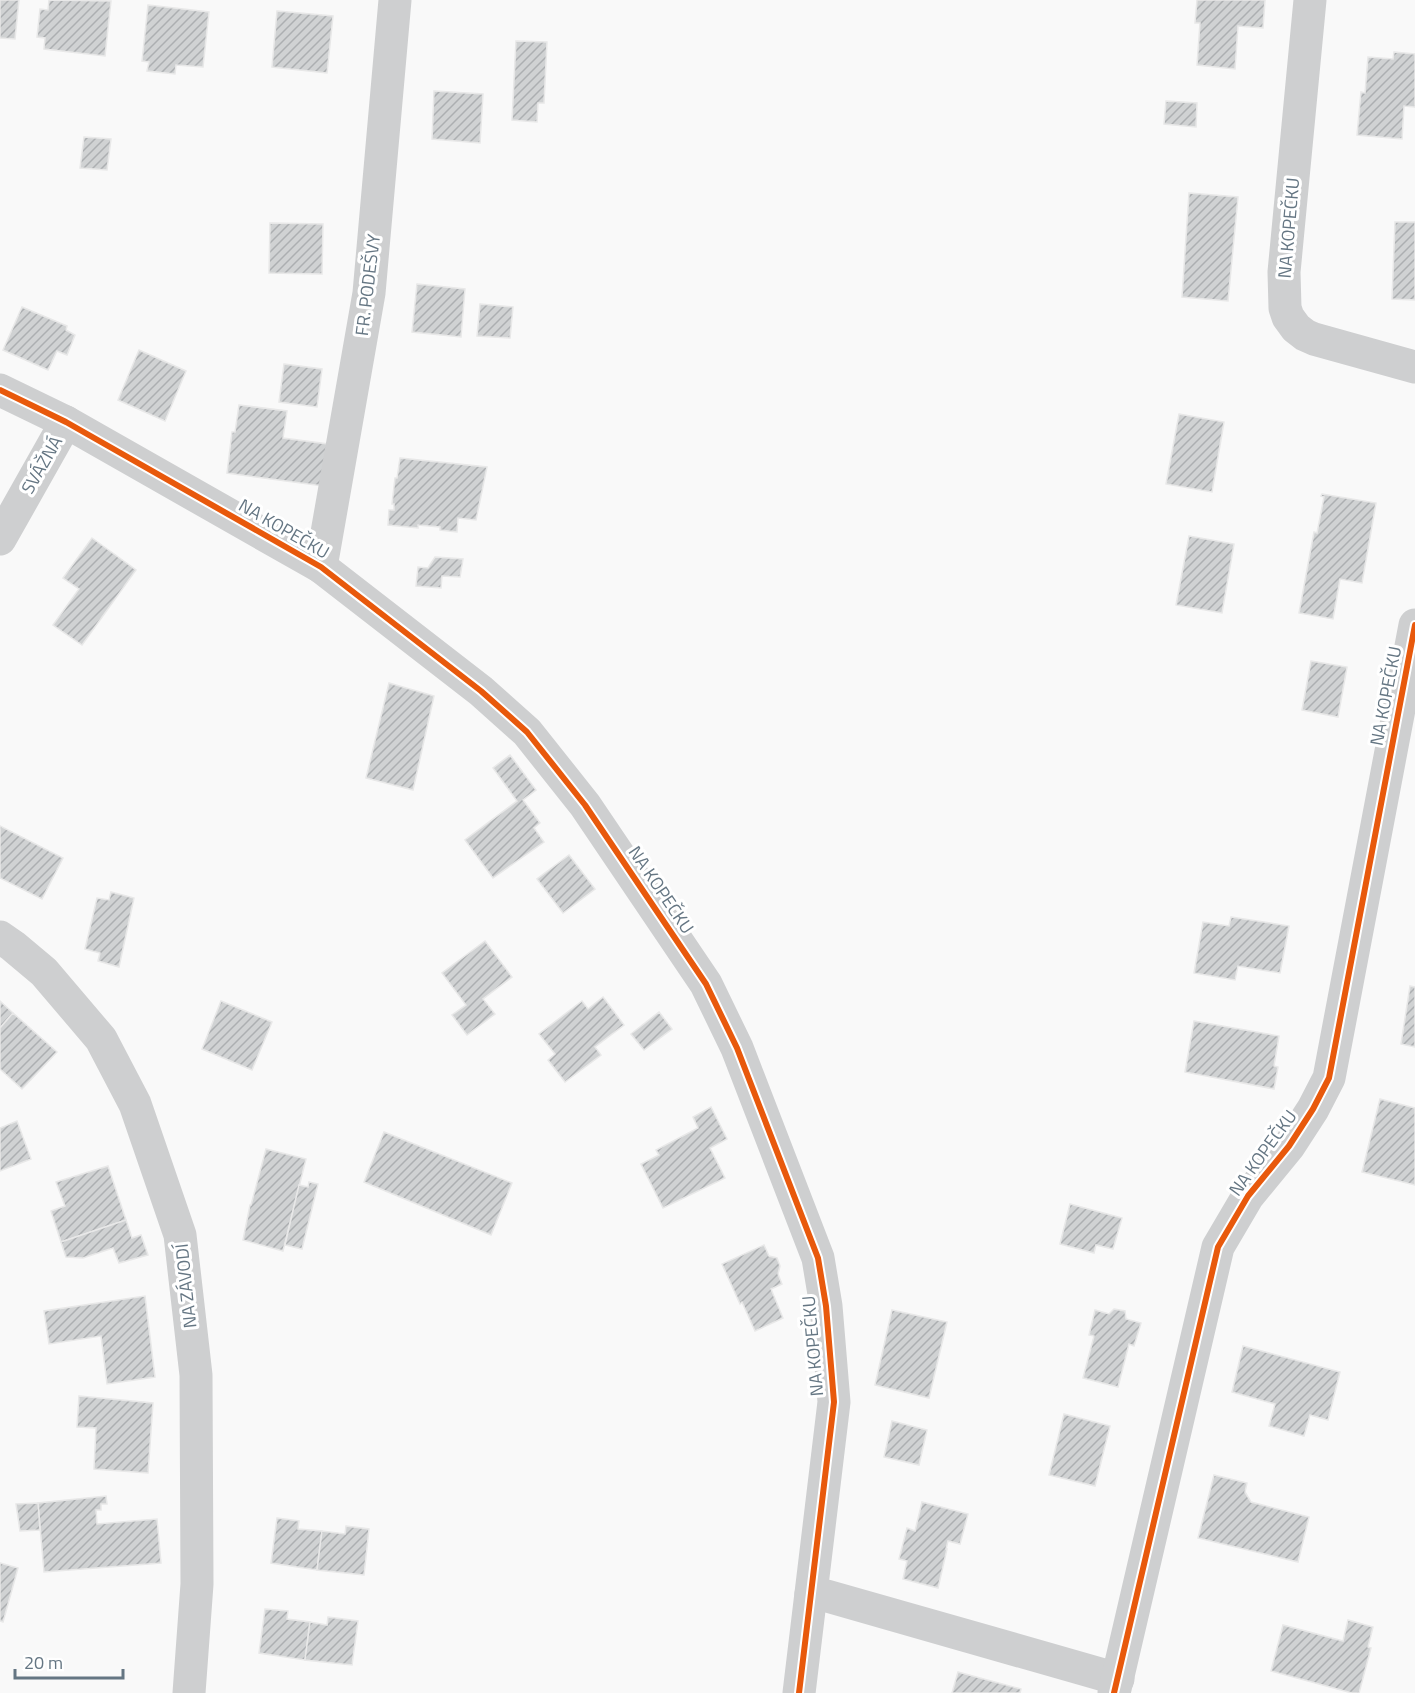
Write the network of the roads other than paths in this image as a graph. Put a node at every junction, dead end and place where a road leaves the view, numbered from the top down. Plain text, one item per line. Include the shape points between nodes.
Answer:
1 (395, 0) edge
2 (1310, 0) edge
3 (1415, 367) edge
4 (0, 390) edge
5 (66, 422) junction
6 (0, 539) edge
7 (321, 567) junction
8 (1415, 625) edge
9 (0, 937) edge
10 (811, 1594) junction
11 (1116, 1686) edge
12 (189, 1693) edge
13 (799, 1693) edge

1 - 7 street, FR. PODEŠVY via 369,293
2 - 3 street, NA KOPEČKU via 1284,272 1285,308 1296,328 1314,339
4 - 5 street, NA KOPEČKU
5 - 6 street, SVÁŽNÁ
5 - 7 street, NA KOPEČKU
7 - 10 street, NA KOPEČKU via 481,691 526,732 585,804 634,876 706,984 737,1048 818,1258 826,1306 834,1402
8 - 11 street, NA KOPEČKU via 1329,1078 1289,1146 1248,1196 1218,1247
9 - 12 street, NA ZÁVODÍ via 44,972 101,1039 135,1104 180,1235 196,1375 197,1584
10 - 11 street, NA KOPEČKU
10 - 13 street, NA KOPEČKU

